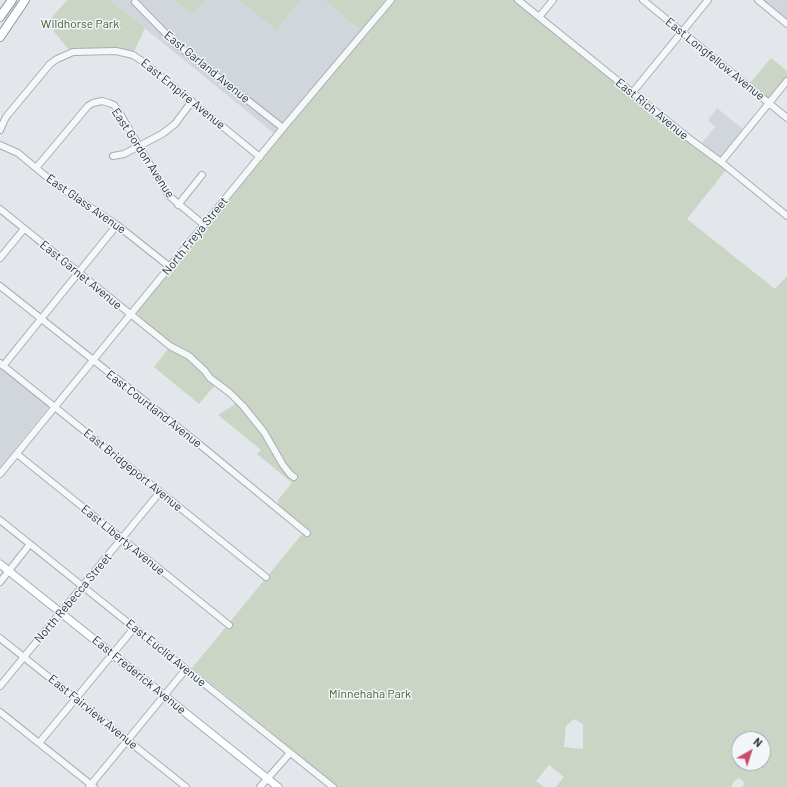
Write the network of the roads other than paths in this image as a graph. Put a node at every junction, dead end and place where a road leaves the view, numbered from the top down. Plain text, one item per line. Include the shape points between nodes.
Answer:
1 (12, 0) edge
2 (25, 0) edge
3 (391, 0) edge
4 (518, 0) edge
5 (554, 0) edge
6 (643, 0) edge
7 (708, 0) edge
8 (758, 0) edge
9 (135, 2) dead end
10 (0, 17) edge
11 (539, 18) junction
12 (787, 24) edge
13 (681, 32) junction
14 (0, 36) edge
15 (787, 81) edge
16 (632, 93) junction
17 (192, 101) junction
18 (769, 103) junction
19 (787, 118) edge
20 (283, 128) junction
21 (0, 130) edge
22 (0, 145) edge
23 (138, 145) junction
24 (113, 156) dead end
25 (260, 157) junction
26 (721, 162) junction
27 (36, 168) junction
28 (202, 175) dead end
29 (178, 205) junction
30 (0, 209) edge
31 (787, 216) edge
32 (117, 225) junction
33 (204, 226) junction
34 (24, 229) junction
35 (0, 258) edge
36 (170, 267) junction
37 (78, 272) junction
38 (0, 286) edge
39 (130, 315) junction
40 (42, 320) junction
41 (93, 361) junction
42 (2, 364) edge
43 (55, 408) junction
44 (17, 454) junction
45 (0, 474) edge
46 (294, 477) dead end
47 (160, 492) junction
48 (0, 520) edge
49 (307, 533) dead end
50 (122, 539) junction
51 (30, 544) junction
52 (0, 564) edge
53 (9, 571) junction
54 (266, 577) dead end
55 (0, 582) edge
56 (83, 586) junction
57 (61, 612) junction
58 (229, 625) dead end
59 (134, 628) junction
60 (0, 638) edge
61 (112, 654) junction
62 (24, 657) junction
63 (186, 669) junction
64 (0, 686) edge
65 (164, 695) junction
66 (76, 698) junction
67 (0, 712) edge
68 (127, 740) junction
69 (39, 743) junction
70 (290, 753) junction
71 (267, 778) junction
72 (91, 786) edge
73 (186, 787) edge
74 (260, 787) edge
75 (278, 787) edge
76 (333, 787) edge

1 - 10 highway
2 - 14 highway
3 - 20 street, North Freya Street
4 - 11 street, East Rich Avenue
5 - 11 street
6 - 13 street, East Longfellow Avenue
7 - 13 street
8 - 12 street
9 - 20 street, East Garland Avenue via 176,44
11 - 16 street, East Rich Avenue
13 - 16 street
13 - 18 street, East Longfellow Avenue
15 - 18 street
16 - 26 street, East Rich Avenue
17 - 21 street, East Empire Avenue via 133,55 116,51 73,52 50,64 6,117
17 - 23 street via 175,124 162,134
17 - 25 street, East Empire Avenue
18 - 19 street, East Longfellow Avenue
18 - 26 street
20 - 25 street, North Freya Street
22 - 27 street, East Glass Avenue via 18,153
23 - 24 street via 124,154
23 - 27 street, East Gordon Avenue via 114,105 93,103
23 - 29 street, East Gordon Avenue via 168,195
25 - 33 street, North Freya Street
26 - 31 street, East Rich Avenue
27 - 32 street, East Glass Avenue
28 - 29 street
29 - 33 street, East Gordon Avenue
30 - 34 street, East Garnet Avenue
32 - 36 street, East Glass Avenue
32 - 37 street
33 - 36 street, North Freya Street
34 - 35 street
34 - 37 street, East Garnet Avenue
36 - 39 street, North Freya Street
37 - 39 street, East Garnet Avenue
37 - 40 street
38 - 40 street, East Courtland Avenue
39 - 41 street, North Freya Street
39 - 46 street, East Garnet Avenue via 170,346 189,356 216,384 236,398 264,432 276,455
40 - 41 street, East Courtland Avenue
40 - 42 street
41 - 43 street, North Freya Street
41 - 49 street, East Courtland Avenue
42 - 43 street, East Bridgeport Avenue
43 - 44 street, North Freya Street
43 - 47 street, East Bridgeport Avenue
44 - 45 street, North Freya Street
44 - 50 street, East Liberty Avenue
47 - 50 street, North Rebecca Street
47 - 54 street, East Bridgeport Avenue
48 - 51 street, East Euclid Avenue
50 - 56 street, North Rebecca Street
50 - 58 street, East Liberty Avenue
51 - 53 street
51 - 56 street, East Euclid Avenue
52 - 53 main road, East Frederick Avenue
53 - 55 street
53 - 57 main road, East Frederick Avenue
56 - 57 street, North Rebecca Street
56 - 59 street, East Euclid Avenue
57 - 61 main road, East Frederick Avenue
57 - 62 street, North Rebecca Street
59 - 61 street
59 - 63 street, East Euclid Avenue
60 - 62 street, East Fairview Avenue
61 - 65 main road, East Frederick Avenue
61 - 66 street
62 - 64 street, North Rebecca Street
62 - 66 street, East Fairview Avenue
63 - 65 street
63 - 70 street, East Euclid Avenue
65 - 68 street
65 - 71 main road, East Frederick Avenue
66 - 68 street, East Fairview Avenue
66 - 69 street
67 - 69 street
68 - 72 street
68 - 73 street, East Fairview Avenue
69 - 72 street
70 - 71 street
70 - 76 street, East Euclid Avenue
71 - 74 street
71 - 75 main road, East Frederick Avenue

